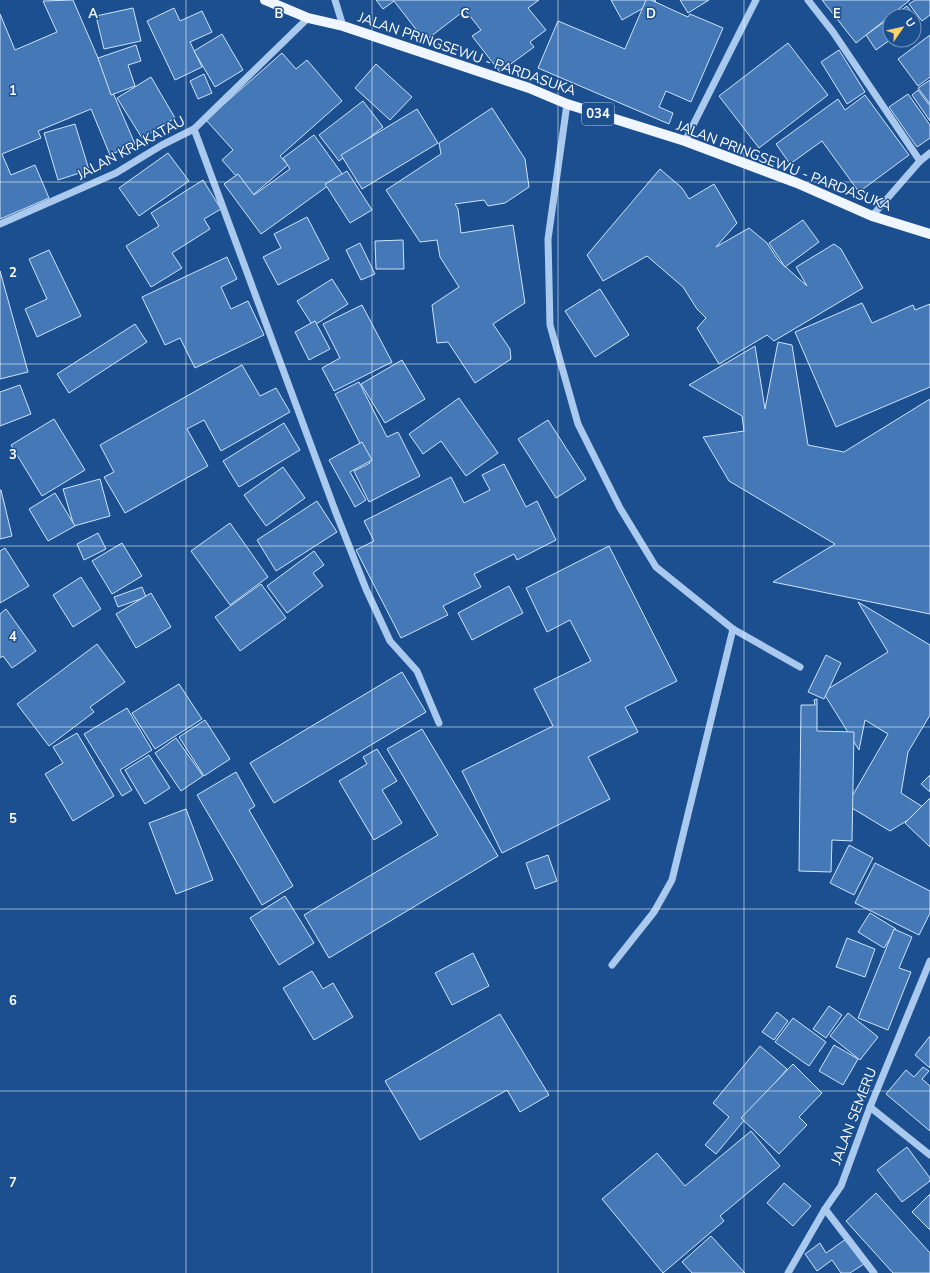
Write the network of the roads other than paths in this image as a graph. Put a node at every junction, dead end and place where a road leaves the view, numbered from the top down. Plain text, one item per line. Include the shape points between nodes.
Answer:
1 (265, 0) edge
2 (335, 0) edge
3 (756, 0) edge
4 (808, 0) edge
5 (308, 18) junction
6 (343, 26) junction
7 (567, 104) junction
8 (194, 129) junction
9 (685, 141) junction
10 (930, 153) edge
11 (920, 161) junction
12 (872, 216) junction
13 (0, 224) edge
14 (930, 234) edge
15 (733, 629) junction
16 (800, 667) dead end
17 (439, 723) dead end
18 (930, 962) edge
19 (612, 964) dead end
20 (870, 1107) junction
21 (930, 1155) edge
22 (825, 1209) junction
23 (788, 1273) edge
24 (874, 1273) edge

1 - 5 main road, JALAN PRINGSEWU - PARDASUKA / 034
2 - 6 street
3 - 9 street
4 - 11 street via 833,32
5 - 6 main road, JALAN PRINGSEWU - PARDASUKA / 034
5 - 8 street, JALAN KRAKATAU
6 - 7 main road, JALAN PRINGSEWU - PARDASUKA / 034 via 529,88
7 - 9 main road, JALAN PRINGSEWU - PARDASUKA / 034
7 - 15 street via 548,239 550,325 578,424 620,508 656,567
8 - 13 street, JALAN KRAKATAU via 116,173
8 - 17 street via 366,589 390,641 417,672
9 - 12 main road, JALAN PRINGSEWU - PARDASUKA / 034 via 797,182
10 - 11 street
11 - 12 street
12 - 14 main road, JALAN PRINGSEWU - PARDASUKA / 034
15 - 16 street
15 - 19 street via 672,880 654,912
18 - 20 street, JALAN SEMERU
20 - 21 street
20 - 22 street, JALAN SEMERU via 841,1186
22 - 23 street, JALAN SEMERU
22 - 24 street

